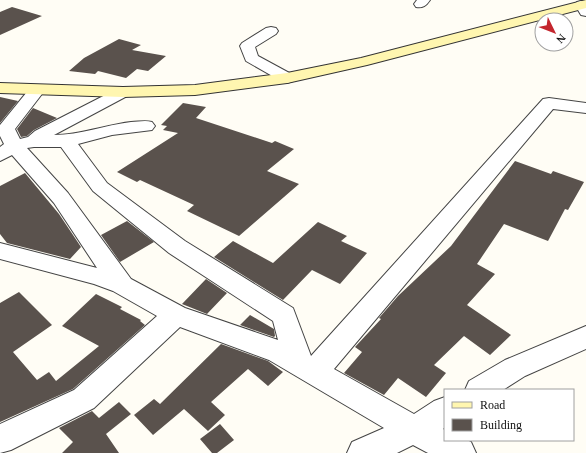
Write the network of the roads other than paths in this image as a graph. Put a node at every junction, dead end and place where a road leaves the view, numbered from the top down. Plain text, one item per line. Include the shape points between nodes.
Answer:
1 (584, 7) edge
2 (271, 31) dead end
3 (287, 78) junction
4 (0, 88) edge
5 (37, 90) junction
6 (123, 92) junction
7 (586, 108) edge
8 (146, 126) dead end
9 (66, 141) junction
10 (16, 148) edge
11 (0, 251) edge
12 (122, 285) junction
13 (176, 314) junction
14 (586, 337) edge
15 (306, 368) junction
16 (481, 389) edge
17 (444, 412) edge
18 (414, 430) junction
19 (0, 440) edge
20 (363, 453) edge
21 (460, 453) edge

1 - 3 street
2 - 3 street via 247,46 251,58
3 - 6 street via 195,90
4 - 5 street
5 - 6 street
5 - 10 street via 6,129
6 - 10 street
7 - 15 street via 549,103
8 - 9 street via 112,130
9 - 10 street
9 - 15 street via 100,186 177,247 284,315
10 - 12 street via 61,198
11 - 12 street
12 - 13 street
13 - 15 street via 279,352
13 - 19 street via 84,399
14 - 16 street via 515,368
15 - 18 street
17 - 18 street
18 - 20 street
18 - 21 street

